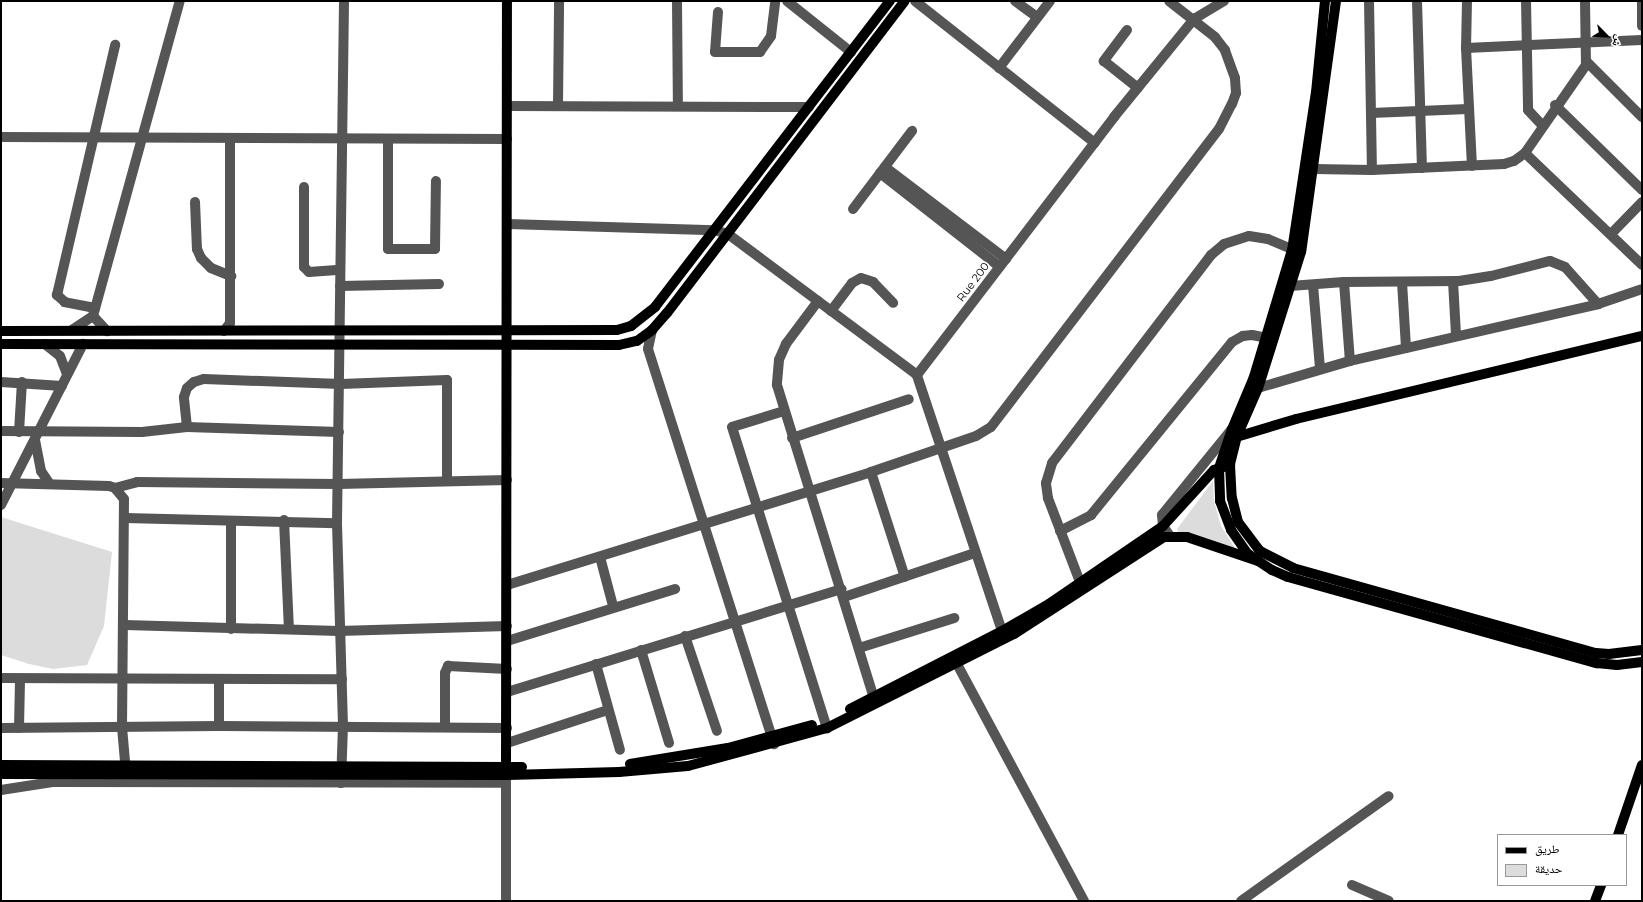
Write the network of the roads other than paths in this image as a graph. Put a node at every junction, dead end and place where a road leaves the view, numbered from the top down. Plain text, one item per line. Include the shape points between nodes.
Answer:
1 (180, 1) edge
2 (344, 1) edge
3 (507, 1) edge
4 (559, 1) edge
5 (677, 1) edge
6 (775, 1) edge
7 (787, 1) edge
8 (890, 1) edge
9 (905, 1) edge
10 (915, 1) edge
11 (1015, 1) edge
12 (1050, 1) edge
13 (1169, 1) edge
14 (1224, 1) edge
15 (1325, 1) edge
16 (1336, 1) edge
17 (1369, 1) edge
18 (1417, 1) edge
19 (1466, 1) edge
20 (1526, 1) edge
21 (1585, 1) edge
22 (1642, 1) edge
23 (718, 12) dead end
24 (1037, 17) junction
25 (1194, 19) junction
26 (1642, 26) edge
27 (1127, 30) dead end
28 (1642, 40) edge
29 (1587, 44) junction
30 (114, 45) dead end
31 (1528, 47) junction
32 (1466, 48) junction
33 (851, 52) junction
34 (1587, 62) junction
35 (999, 68) junction
36 (1138, 88) junction
37 (558, 105) junction
38 (1555, 105) junction
39 (507, 106) junction
40 (678, 106) junction
41 (809, 107) junction
42 (1468, 109) junction
43 (1421, 111) junction
44 (1371, 113) junction
45 (1642, 117) edge
46 (1542, 125) junction
47 (912, 131) dead end
48 (1, 137) edge
49 (94, 137) junction
50 (144, 138) junction
51 (230, 139) junction
52 (507, 139) junction
53 (342, 140) junction
54 (388, 140) junction
55 (1095, 143) junction
56 (1525, 153) junction
57 (1472, 166) junction
58 (1422, 168) junction
59 (1314, 169) junction
60 (882, 170) junction
61 (1372, 170) junction
62 (436, 181) dead end
63 (304, 187) dead end
64 (1642, 190) edge
65 (195, 202) dead end
66 (1642, 202) edge
67 (853, 209) dead end
68 (507, 224) junction
69 (714, 230) junction
70 (728, 234) junction
71 (1611, 234) junction
72 (1296, 251) junction
73 (1003, 263) junction
74 (1642, 265) edge
75 (340, 270) junction
76 (231, 276) junction
77 (1453, 281) junction
78 (1344, 282) junction
79 (1402, 282) junction
80 (439, 284) dead end
81 (1313, 285) junction
82 (340, 286) junction
83 (1290, 286) junction
84 (1642, 289) edge
85 (818, 301) junction
86 (893, 303) dead end
87 (1598, 304) junction
88 (831, 311) junction
89 (94, 312) junction
90 (227, 327) junction
91 (72, 330) junction
92 (652, 330) junction
93 (1, 331) edge
94 (107, 331) junction
95 (341, 331) junction
96 (506, 331) junction
97 (1456, 336) junction
98 (1642, 336) edge
99 (1269, 338) junction
100 (631, 342) junction
101 (1, 344) edge
102 (45, 344) junction
103 (83, 344) junction
104 (340, 344) junction
105 (507, 345) junction
106 (648, 348) junction
107 (1406, 348) junction
108 (1350, 361) junction
109 (1320, 369) junction
110 (67, 374) junction
111 (917, 375) junction
112 (1, 382) edge
113 (22, 382) junction
114 (341, 384) junction
115 (62, 386) junction
116 (1258, 388) junction
117 (909, 399) dead end
118 (784, 411) junction
119 (187, 428) junction
120 (1, 431) edge
121 (19, 432) junction
122 (340, 432) junction
123 (1234, 433) junction
124 (37, 436) junction
125 (792, 438) junction
126 (940, 448) junction
127 (1230, 465) junction
128 (1219, 468) junction
129 (871, 472) junction
130 (507, 480) junction
131 (447, 481) junction
132 (1, 483) edge
133 (49, 483) junction
134 (12, 484) junction
135 (339, 484) junction
136 (115, 488) junction
137 (808, 490) junction
138 (1, 505) edge
139 (756, 507) junction
140 (125, 518) junction
141 (284, 520) junction
142 (231, 521) junction
143 (337, 523) junction
144 (704, 524) junction
145 (1163, 526) junction
146 (1060, 531) junction
147 (1170, 536) junction
148 (975, 553) junction
149 (600, 557) junction
150 (1258, 561) junction
151 (905, 577) junction
152 (1080, 582) junction
153 (507, 585) junction
154 (675, 589) dead end
155 (842, 593) junction
156 (614, 606) junction
157 (788, 606) junction
158 (954, 618) dead end
159 (735, 620) junction
160 (125, 625) junction
161 (507, 626) junction
162 (231, 628) junction
163 (289, 629) junction
164 (339, 631) junction
165 (1002, 631) junction
166 (685, 636) junction
167 (507, 641) junction
168 (859, 648) junction
169 (641, 650) junction
170 (1642, 650) edge
171 (1642, 662) edge
172 (596, 664) junction
173 (957, 664) junction
174 (507, 669) junction
175 (1, 678) edge
176 (20, 678) junction
177 (124, 679) junction
178 (219, 679) junction
179 (342, 679) junction
180 (507, 692) junction
181 (873, 696) junction
182 (608, 710) junction
183 (826, 725) junction
184 (219, 726) junction
185 (343, 726) junction
186 (122, 727) junction
187 (445, 727) junction
188 (1, 728) edge
189 (19, 728) junction
190 (507, 728) junction
191 (717, 731) dead end
192 (772, 740) junction
193 (506, 743) junction
194 (669, 743) dead end
195 (620, 750) dead end
196 (1, 765) edge
197 (1642, 765) edge
198 (124, 766) junction
199 (1, 774) edge
200 (342, 775) junction
201 (506, 775) junction
202 (1, 790) edge
203 (1389, 796) dead end
204 (1618, 834) edge
205 (1352, 885) dead end
206 (1601, 886) edge
207 (506, 901) edge
208 (1084, 901) edge
209 (1241, 901) edge
210 (1389, 901) edge
211 (1595, 901) edge

1 - 50 street
2 - 53 street
3 - 39 main road
4 - 37 street
5 - 40 street
6 - 23 street via 771,36 760,52 715,52
7 - 33 street
8 - 33 main road
9 - 70 main road
10 - 35 street
11 - 24 street
12 - 24 street
13 - 25 street
14 - 25 street, Rue 200
15 - 72 main road
16 - 59 main road
17 - 44 street
18 - 43 street
19 - 32 street
20 - 31 street
21 - 29 street
22 - 26 street
24 - 35 street
25 - 36 street, Rue 200
25 - 126 street via 1215,37 1231,63 1236,93 1227,116 999,419 976,436
27 - 36 street via 1104,61
28 - 29 street
29 - 31 street
29 - 34 street
30 - 49 street
31 - 32 street
31 - 46 street via 1528,110
32 - 42 street
33 - 41 main road
34 - 38 street
34 - 45 street
35 - 55 street
36 - 55 street, Rue 200
37 - 39 street
37 - 40 street
38 - 46 street
38 - 64 street
39 - 52 main road
40 - 41 street
41 - 69 main road
42 - 43 street
42 - 57 street
43 - 44 street
43 - 58 street
44 - 61 street
46 - 56 street
47 - 60 street
48 - 49 street
49 - 50 street
49 - 89 street via 57,295 65,302
50 - 51 street
50 - 89 street
51 - 53 street
51 - 76 street
52 - 54 street
52 - 68 main road
53 - 54 street
53 - 75 street
54 - 62 street via 388,249 435,249
55 - 73 street, Rue 200
56 - 57 street via 1504,164
56 - 71 street
57 - 58 street
58 - 61 street
59 - 61 street
59 - 72 main road
60 - 67 street
60 - 73 street
63 - 75 street via 304,267 309,272
65 - 76 street via 197,249 201,258 210,268
66 - 71 street
68 - 69 street
68 - 96 main road
69 - 70 street
69 - 96 main road via 656,307 631,326 617,330
70 - 85 street
70 - 92 main road
71 - 74 street
72 - 83 main road
72 - 99 main road
72 - 146 street via 1268,239 1249,236 1224,244 1211,255 1052,463 1046,483 1048,498
73 - 111 street, Rue 200
75 - 82 street
76 - 90 street
77 - 79 street
77 - 87 street via 1491,276 1550,261 1565,267
77 - 97 street
78 - 79 street
78 - 81 street
78 - 108 street
79 - 107 street
80 - 82 street
81 - 83 street
81 - 109 street
82 - 95 street
83 - 99 main road
84 - 87 street
85 - 88 street
85 - 118 street via 790,338 779,360 777,384
86 - 88 street via 873,282 862,278 852,283
87 - 97 street
88 - 111 street
89 - 91 street
89 - 94 street
90 - 94 main road
90 - 95 main road via 239,331
91 - 93 main road
91 - 94 main road
92 - 100 main road
92 - 106 street
95 - 96 main road
95 - 104 street
96 - 105 main road
97 - 107 street
98 - 123 main road
99 - 116 main road
99 - 123 main road
99 - 146 street via 1242,336 1223,351 1091,515
100 - 105 main road via 619,345
100 - 106 street
101 - 102 main road
102 - 103 main road
102 - 110 street via 60,356
103 - 104 main road
103 - 110 street
104 - 105 main road
104 - 114 street
105 - 130 main road
106 - 144 street
107 - 108 street
108 - 109 street
109 - 116 street
110 - 115 street
111 - 126 street
112 - 113 street
113 - 115 street
113 - 121 street
114 - 119 street via 204,379 194,382 187,388 184,398
114 - 122 street
114 - 131 street via 447,380
115 - 124 street
116 - 123 main road
117 - 125 street
118 - 125 street
118 - 139 street via 732,428
119 - 122 street
119 - 124 street
120 - 121 street
121 - 124 street
122 - 135 street
123 - 127 main road
123 - 128 main road via 1228,441
123 - 145 street via 1164,513 1161,518
124 - 133 street via 40,471
124 - 134 street
125 - 137 street
126 - 129 street
126 - 148 street
127 - 128 main road
127 - 170 main road via 1232,498 1238,522 1251,543 1281,564 1596,652 1616,654
128 - 145 main road via 1209,475
128 - 150 main road via 1220,501 1226,521 1241,546
129 - 137 street
129 - 151 street
130 - 131 street
130 - 153 main road
131 - 135 street
132 - 134 street
133 - 134 street
133 - 136 street
134 - 138 street
135 - 136 street via 137,482
135 - 143 street
136 - 140 street via 124,499
137 - 139 street
137 - 155 street
139 - 144 street
139 - 157 street
140 - 142 street
140 - 160 street
141 - 142 street
141 - 143 street
141 - 163 street
142 - 162 street
143 - 164 street
144 - 149 street
144 - 159 street
145 - 147 street
145 - 152 main road
146 - 152 street
147 - 150 main road via 1187,537
147 - 173 main road via 1154,542 1014,634
148 - 151 street
148 - 165 street
149 - 153 street
149 - 156 street
150 - 171 main road via 1288,577 1598,663 1617,665
151 - 155 street
152 - 165 main road
153 - 161 main road
154 - 156 street
155 - 157 street
155 - 168 street
156 - 167 street
157 - 159 street
157 - 183 street
158 - 168 street
159 - 166 street
159 - 192 street
160 - 162 street
160 - 177 street
161 - 164 street
161 - 167 main road
162 - 163 street
163 - 164 street
164 - 179 street
165 - 181 main road
166 - 169 street
166 - 191 street
167 - 174 main road
168 - 181 street
169 - 172 street
169 - 194 street
172 - 180 street
172 - 182 street
173 - 183 main road
173 - 208 street
174 - 180 main road
174 - 187 street via 448,666 445,673
175 - 176 street
176 - 177 street
176 - 189 street
177 - 178 street
177 - 186 street
178 - 179 street
178 - 184 street
179 - 185 street
180 - 190 main road
181 - 183 main road
182 - 193 street
182 - 195 street
183 - 192 main road
184 - 185 street
184 - 186 street
185 - 187 street
185 - 200 street
186 - 189 street
186 - 198 street
187 - 190 street
188 - 189 street
190 - 193 main road
192 - 201 main road via 688,766 619,772
193 - 201 main road
196 - 198 main road
197 - 204 main road
198 - 200 main road
199 - 200 main road
200 - 201 main road
200 - 202 street via 52,782
201 - 207 street
203 - 209 street
205 - 210 street
206 - 211 main road

